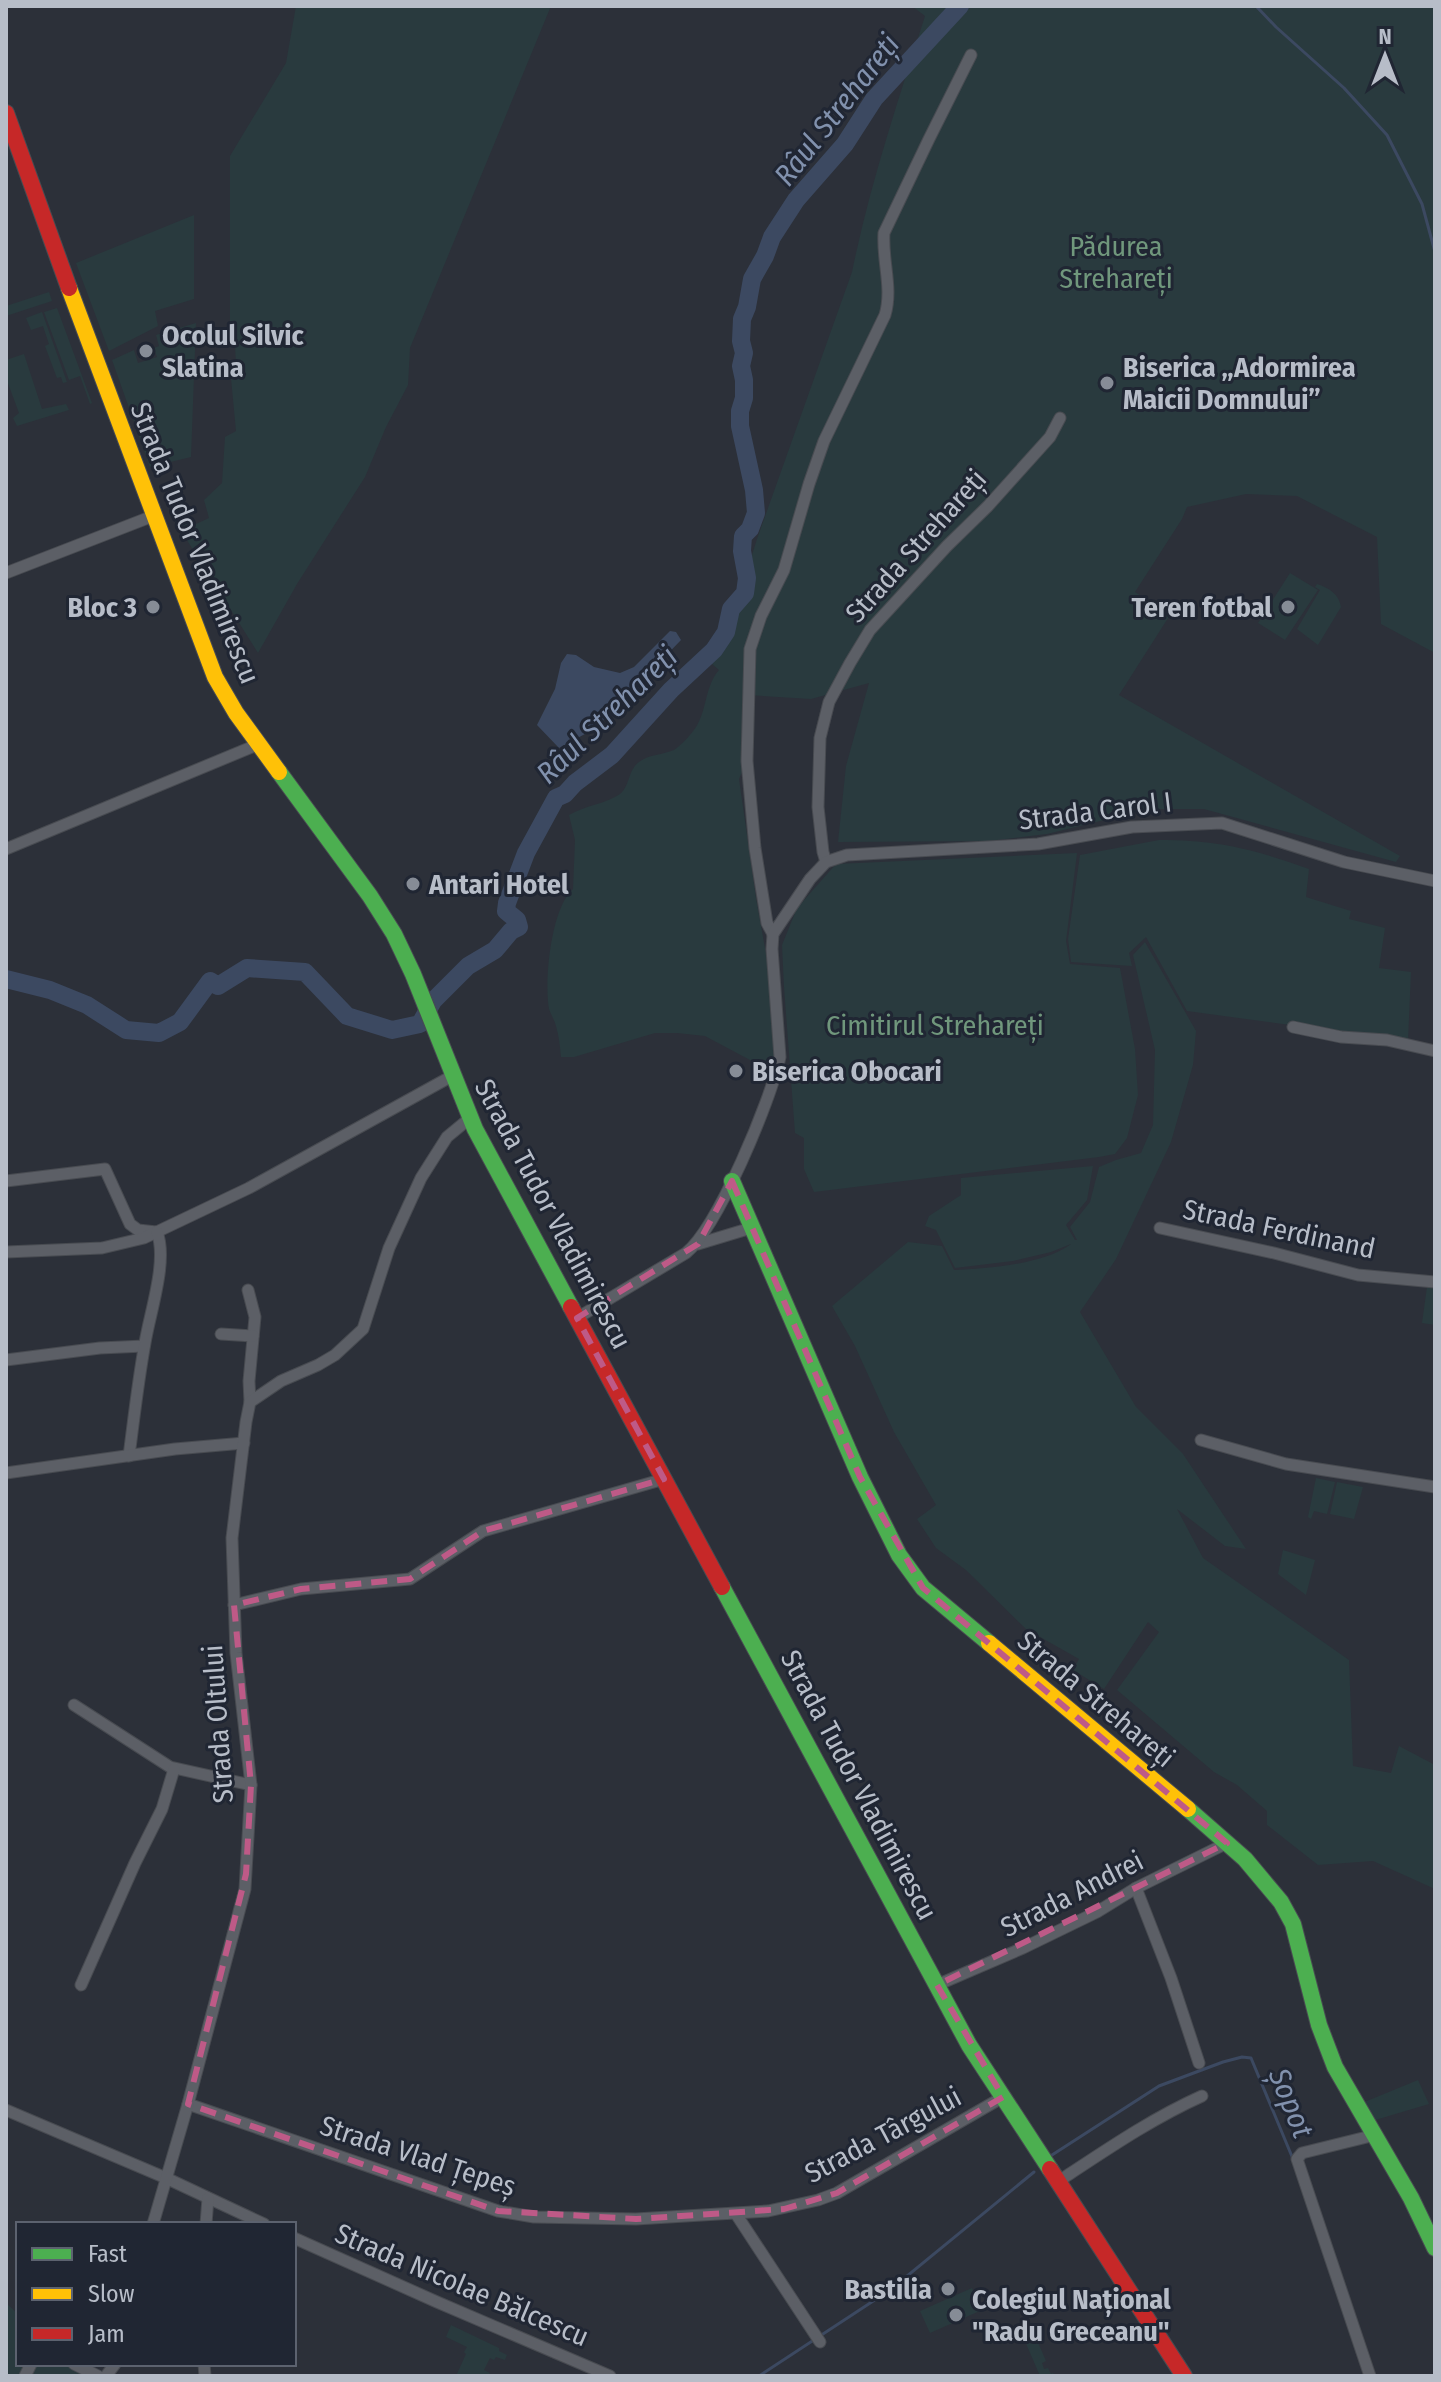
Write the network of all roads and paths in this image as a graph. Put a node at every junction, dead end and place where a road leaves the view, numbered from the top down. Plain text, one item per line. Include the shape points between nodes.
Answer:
1 (971, 55) dead end
2 (6, 113) edge
3 (1060, 418) dead end
4 (153, 516) junction
5 (6, 573) edge
6 (259, 744) junction
7 (6, 849) edge
8 (826, 862) junction
9 (1435, 881) edge
10 (773, 934) junction
11 (1293, 1027) dead end
12 (1435, 1051) edge
13 (452, 1076) junction
14 (470, 1118) junction
15 (6, 1181) edge
16 (732, 1181) junction
17 (751, 1228) junction
18 (1160, 1228) dead end
19 (157, 1232) junction
20 (698, 1244) junction
21 (6, 1252) edge
22 (1435, 1282) edge
23 (248, 1290) dead end
24 (577, 1318) junction
25 (221, 1334) dead end
26 (253, 1336) junction
27 (144, 1346) junction
28 (6, 1360) edge
29 (250, 1402) junction
30 (1201, 1440) dead end
31 (244, 1443) junction
32 (129, 1456) junction
33 (6, 1473) edge
34 (664, 1479) junction
35 (1435, 1487) edge
36 (234, 1605) junction
37 (74, 1705) dead end
38 (174, 1769) junction
39 (251, 1785) junction
40 (1227, 1843) junction
41 (1136, 1888) junction
42 (81, 1985) dead end
43 (937, 1985) junction
44 (1199, 2063) dead end
45 (1202, 2096) dead end
46 (1003, 2097) junction
47 (188, 2104) junction
48 (6, 2110) edge
49 (1375, 2135) junction
50 (166, 2178) junction
51 (1059, 2183) junction
52 (208, 2198) junction
53 (736, 2214) junction
54 (154, 2222) edge
55 (206, 2222) edge
56 (260, 2222) edge
57 (296, 2239) edge
58 (1435, 2248) edge
59 (820, 2342) dead end
60 (78, 2366) edge
61 (98, 2376) edge
62 (610, 2376) edge
63 (1184, 2376) edge
64 (1370, 2376) edge

1 - 10 street via 884,233 889,299 885,315 824,441 794,542 750,649 747,761 755,848
2 - 4 main road, Strada Tudor Vladimirescu
3 - 8 street, Strada Strehareți via 1050,437 870,630 829,702 820,738 818,807
4 - 5 street
4 - 6 main road, Strada Tudor Vladimirescu via 215,677
6 - 7 street
6 - 13 main road, Strada Tudor Vladimirescu via 394,934
8 - 9 street, Strada Carol I via 847,855 1038,844 1132,827 1222,823 1344,862
8 - 10 street
10 - 16 street via 780,1057
11 - 12 street
13 - 14 main road, Strada Tudor Vladimirescu
13 - 19 street via 249,1188
14 - 24 main road, Strada Tudor Vladimirescu
14 - 29 street via 447,1137 421,1178 389,1248 363,1329 335,1355
15 - 19 street via 105,1169 130,1224
16 - 17 main road, Strada Strehareți
16 - 20 street
17 - 20 street
17 - 40 main road, Strada Strehareți via 866,1490 899,1555 923,1588
18 - 22 street, Strada Ferdinand via 1358,1275
19 - 21 street via 102,1248
19 - 27 street via 160,1265
20 - 24 street
23 - 26 street, Strada Oltului via 255,1317
24 - 34 main road, Strada Tudor Vladimirescu
25 - 26 street
26 - 29 street, Strada Oltului
27 - 28 street
27 - 32 street
29 - 31 street, Strada Oltului
30 - 35 street via 1286,1464
31 - 32 street
31 - 36 street, Strada Oltului via 232,1538
32 - 33 street
34 - 36 street via 483,1531 410,1579 301,1589
34 - 43 main road, Strada Tudor Vladimirescu
36 - 39 street, Strada Oltului
37 - 38 street
38 - 39 street
38 - 42 street via 162,1809
39 - 47 street, Strada Oltului via 241,1906
40 - 41 street, Strada Andrei
40 - 49 main road, Strada Strehareți via 1287,1910 1325,2045
41 - 43 street, Strada Andrei via 1097,1912
41 - 44 street
43 - 46 main road, Strada Tudor Vladimirescu
45 - 51 street via 1130,2134
46 - 51 main road, Strada Tudor Vladimirescu
46 - 53 street, Strada Târgului via 837,2193 784,2209
47 - 50 street, Strada Oltului
47 - 53 street, Strada Vlad Țepeș via 498,2211 620,2219
48 - 50 street
49 - 58 main road, Strada Strehareți
49 - 64 street via 1302,2153 1297,2159
50 - 52 street
50 - 54 street, Strada Oltului
51 - 63 main road, Strada Tudor Vladimirescu
52 - 55 street
52 - 56 street
53 - 59 street
57 - 62 street, Strada Nicolae Bălcescu
60 - 61 street

